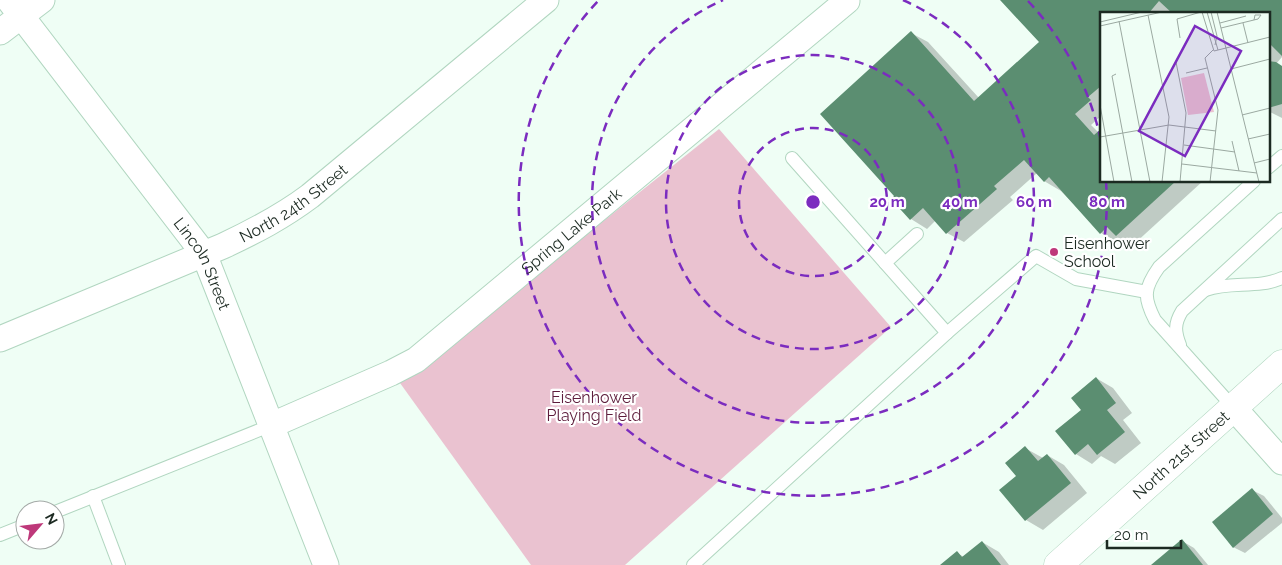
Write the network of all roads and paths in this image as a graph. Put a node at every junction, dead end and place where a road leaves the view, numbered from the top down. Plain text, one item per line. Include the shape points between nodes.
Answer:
1 (42, 0) edge
2 (546, 0) edge
3 (847, 1) dead end
4 (15, 8) edge
5 (0, 32) edge
6 (1282, 156) edge
7 (792, 158) dead end
8 (1270, 166) edge
9 (1253, 182) edge
10 (1282, 219) edge
11 (917, 234) dead end
12 (204, 254) junction
13 (885, 263) junction
14 (1282, 278) edge
15 (1147, 292) junction
16 (1201, 292) junction
17 (947, 333) junction
18 (0, 339) edge
19 (1180, 348) junction
20 (1282, 364) edge
21 (1233, 407) junction
22 (272, 426) junction
23 (1282, 462) edge
24 (93, 496) junction
25 (65, 508) edge
26 (15, 529) edge
27 (0, 535) edge
28 (1062, 564) edge
29 (119, 565) edge
30 (326, 565) edge
31 (693, 565) edge

1 - 4 street
2 - 12 street, North 24th Street via 303,201 260,229
3 - 22 street, Spring Lake Park via 416,360
4 - 5 street
4 - 12 street, Lincoln Street
6 - 8 lane
7 - 13 lane
9 - 15 lane via 1159,267
10 - 16 lane
11 - 13 lane
12 - 18 street, North 24th Street
12 - 22 street, Lincoln Street
13 - 17 lane
14 - 16 lane via 1274,282 1222,286
15 - 17 lane via 1076,279 1036,256
15 - 19 lane via 1147,304 1155,320
16 - 19 lane via 1176,321 1175,334
17 - 31 lane
19 - 21 lane
20 - 21 main road, North 21st Street
21 - 23 street
21 - 28 main road, North 21st Street
22 - 24 lane
22 - 30 street, Lincoln Street
24 - 25 lane
24 - 29 lane
26 - 27 lane

